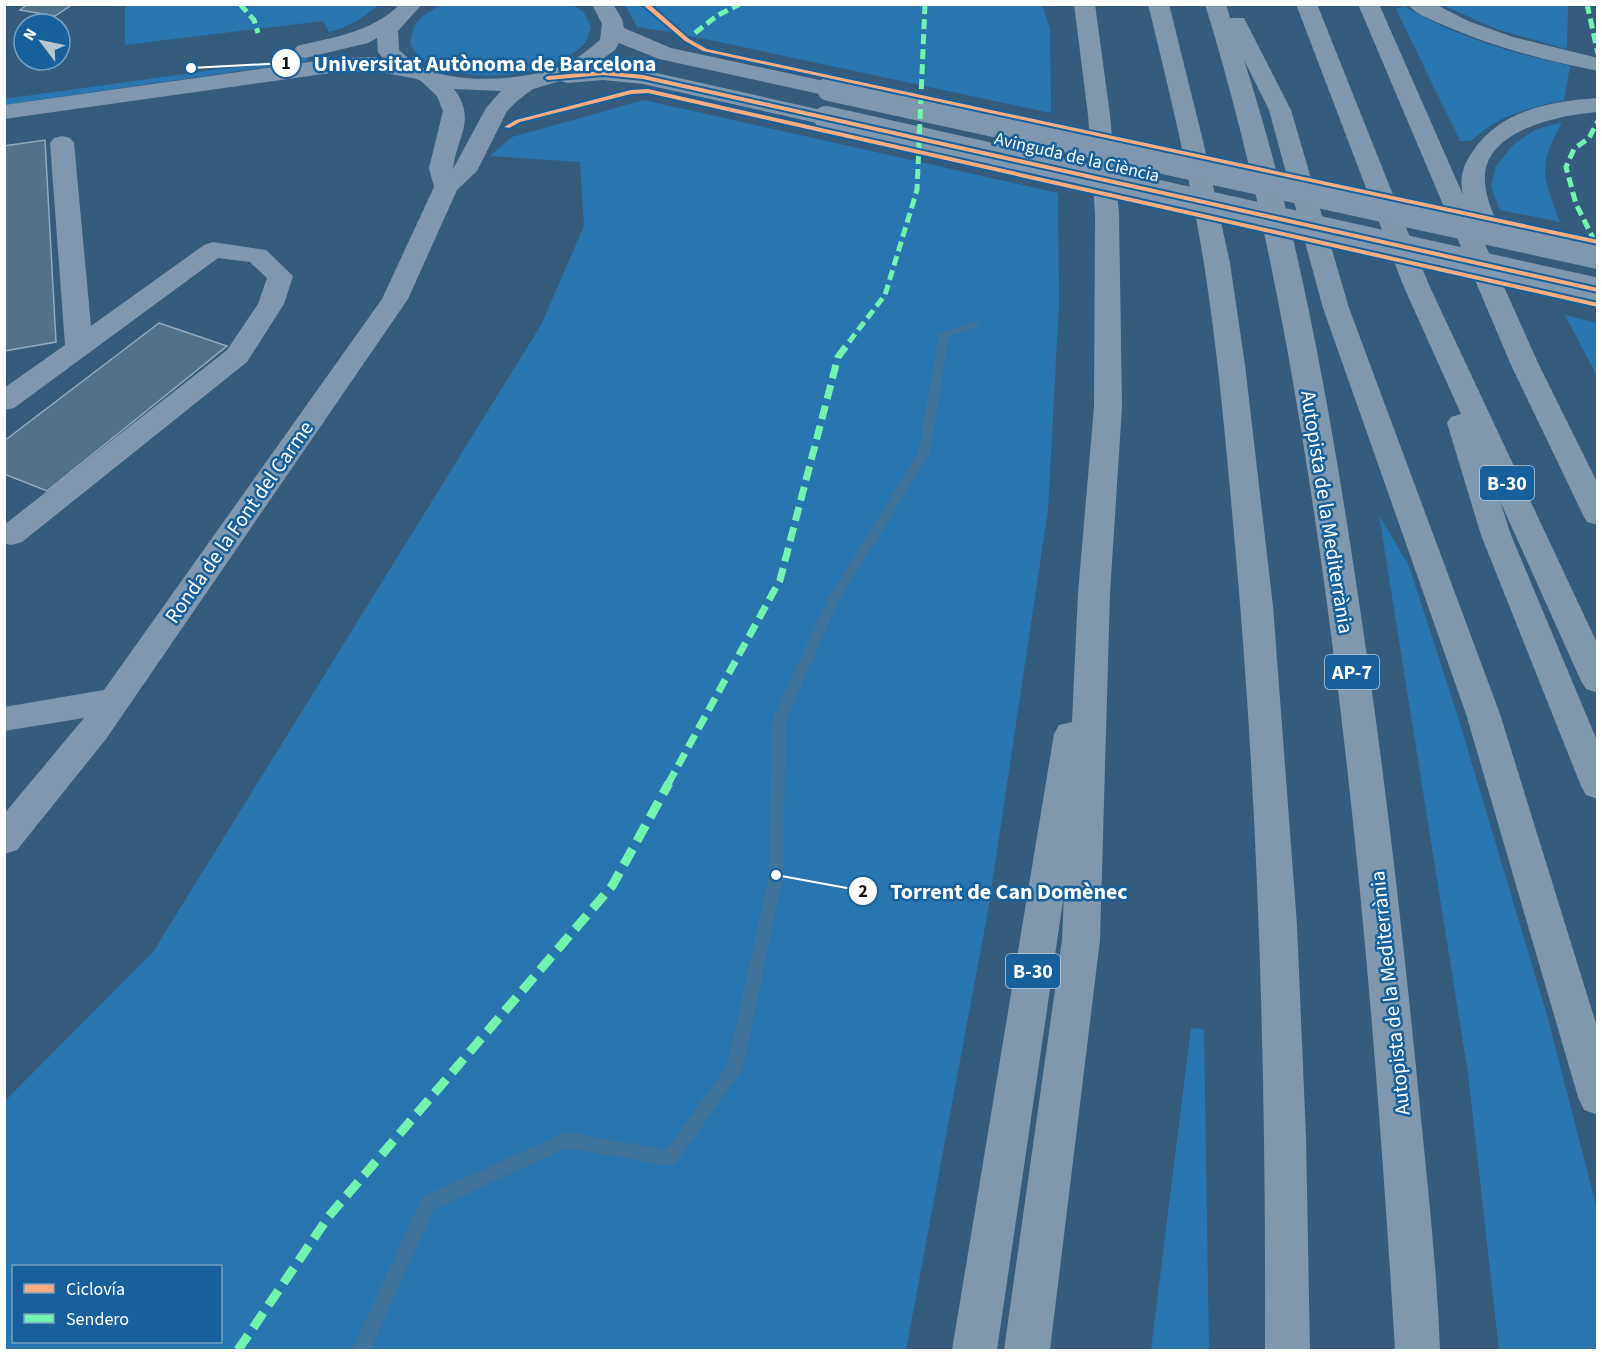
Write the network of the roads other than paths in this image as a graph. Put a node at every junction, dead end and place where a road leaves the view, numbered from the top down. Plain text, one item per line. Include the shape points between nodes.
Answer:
1 (412, 4) edge
2 (602, 4) edge
3 (1084, 4) edge
4 (1158, 4) edge
5 (1215, 4) edge
6 (1227, 4) edge
7 (1306, 4) edge
8 (1368, 4) edge
9 (1418, 4) edge
10 (391, 23) junction
11 (614, 32) junction
12 (1598, 65) edge
13 (423, 76) junction
14 (537, 81) junction
15 (4, 93) edge
16 (1598, 105) edge
17 (4, 112) edge
18 (62, 143) dead end
19 (446, 187) junction
20 (1598, 256) edge
21 (1416, 285) junction
22 (1598, 290) edge
23 (79, 348) junction
24 (1525, 365) junction
25 (4, 402) edge
26 (1598, 515) edge
27 (11, 535) dead end
28 (1094, 593) junction
29 (1598, 681) edge
30 (114, 701) junction
31 (4, 718) edge
32 (1598, 786) edge
33 (4, 840) edge
34 (1598, 1097) edge
35 (974, 1350) edge
36 (1026, 1350) edge
37 (1288, 1350) edge
38 (1418, 1350) edge

1 - 10 street
2 - 11 street via 613,21
3 - 28 highway, B-30 via 1100,115 1109,293 1108,407
4 - 37 highway via 1212,235 1257,600 1280,975
5 - 38 highway, Autopista de la Mediterrània / AP-7 via 1259,156 1288,279 1342,595 1380,886
6 - 34 highway via 1280,110 1336,308 1483,714
7 - 21 highway, B-30
8 - 24 highway
9 - 12 highway via 1506,43
10 - 13 street via 386,33 390,55
10 - 15 street via 360,38 317,49
11 - 14 street via 586,63
11 - 20 street, Avinguda de la Ciència, bridge via 668,54
13 - 14 street, Avinguda de la Ciència via 477,87
13 - 17 street, Avinguda de la Ciència via 375,64 339,65
13 - 19 street, Ronda de la Font del Carme via 448,92 456,105 441,170
14 - 19 street, Ronda de la Font del Carme via 509,96 497,108 465,171
14 - 22 street, Avinguda de la Ciència, bridge via 621,74
16 - 24 highway via 1553,110 1515,123 1489,144 1474,170 1473,184
18 - 23 street
19 - 30 street, Ronda de la Font del Carme via 395,299
21 - 29 highway, B-30
21 - 32 highway via 1496,535
23 - 25 street
23 - 27 street via 213,250 257,255 280,276 271,304 237,356
24 - 26 highway
28 - 35 highway, B-30
28 - 36 highway via 1081,940
30 - 31 street
30 - 33 street, Ronda de la Font del Carme

